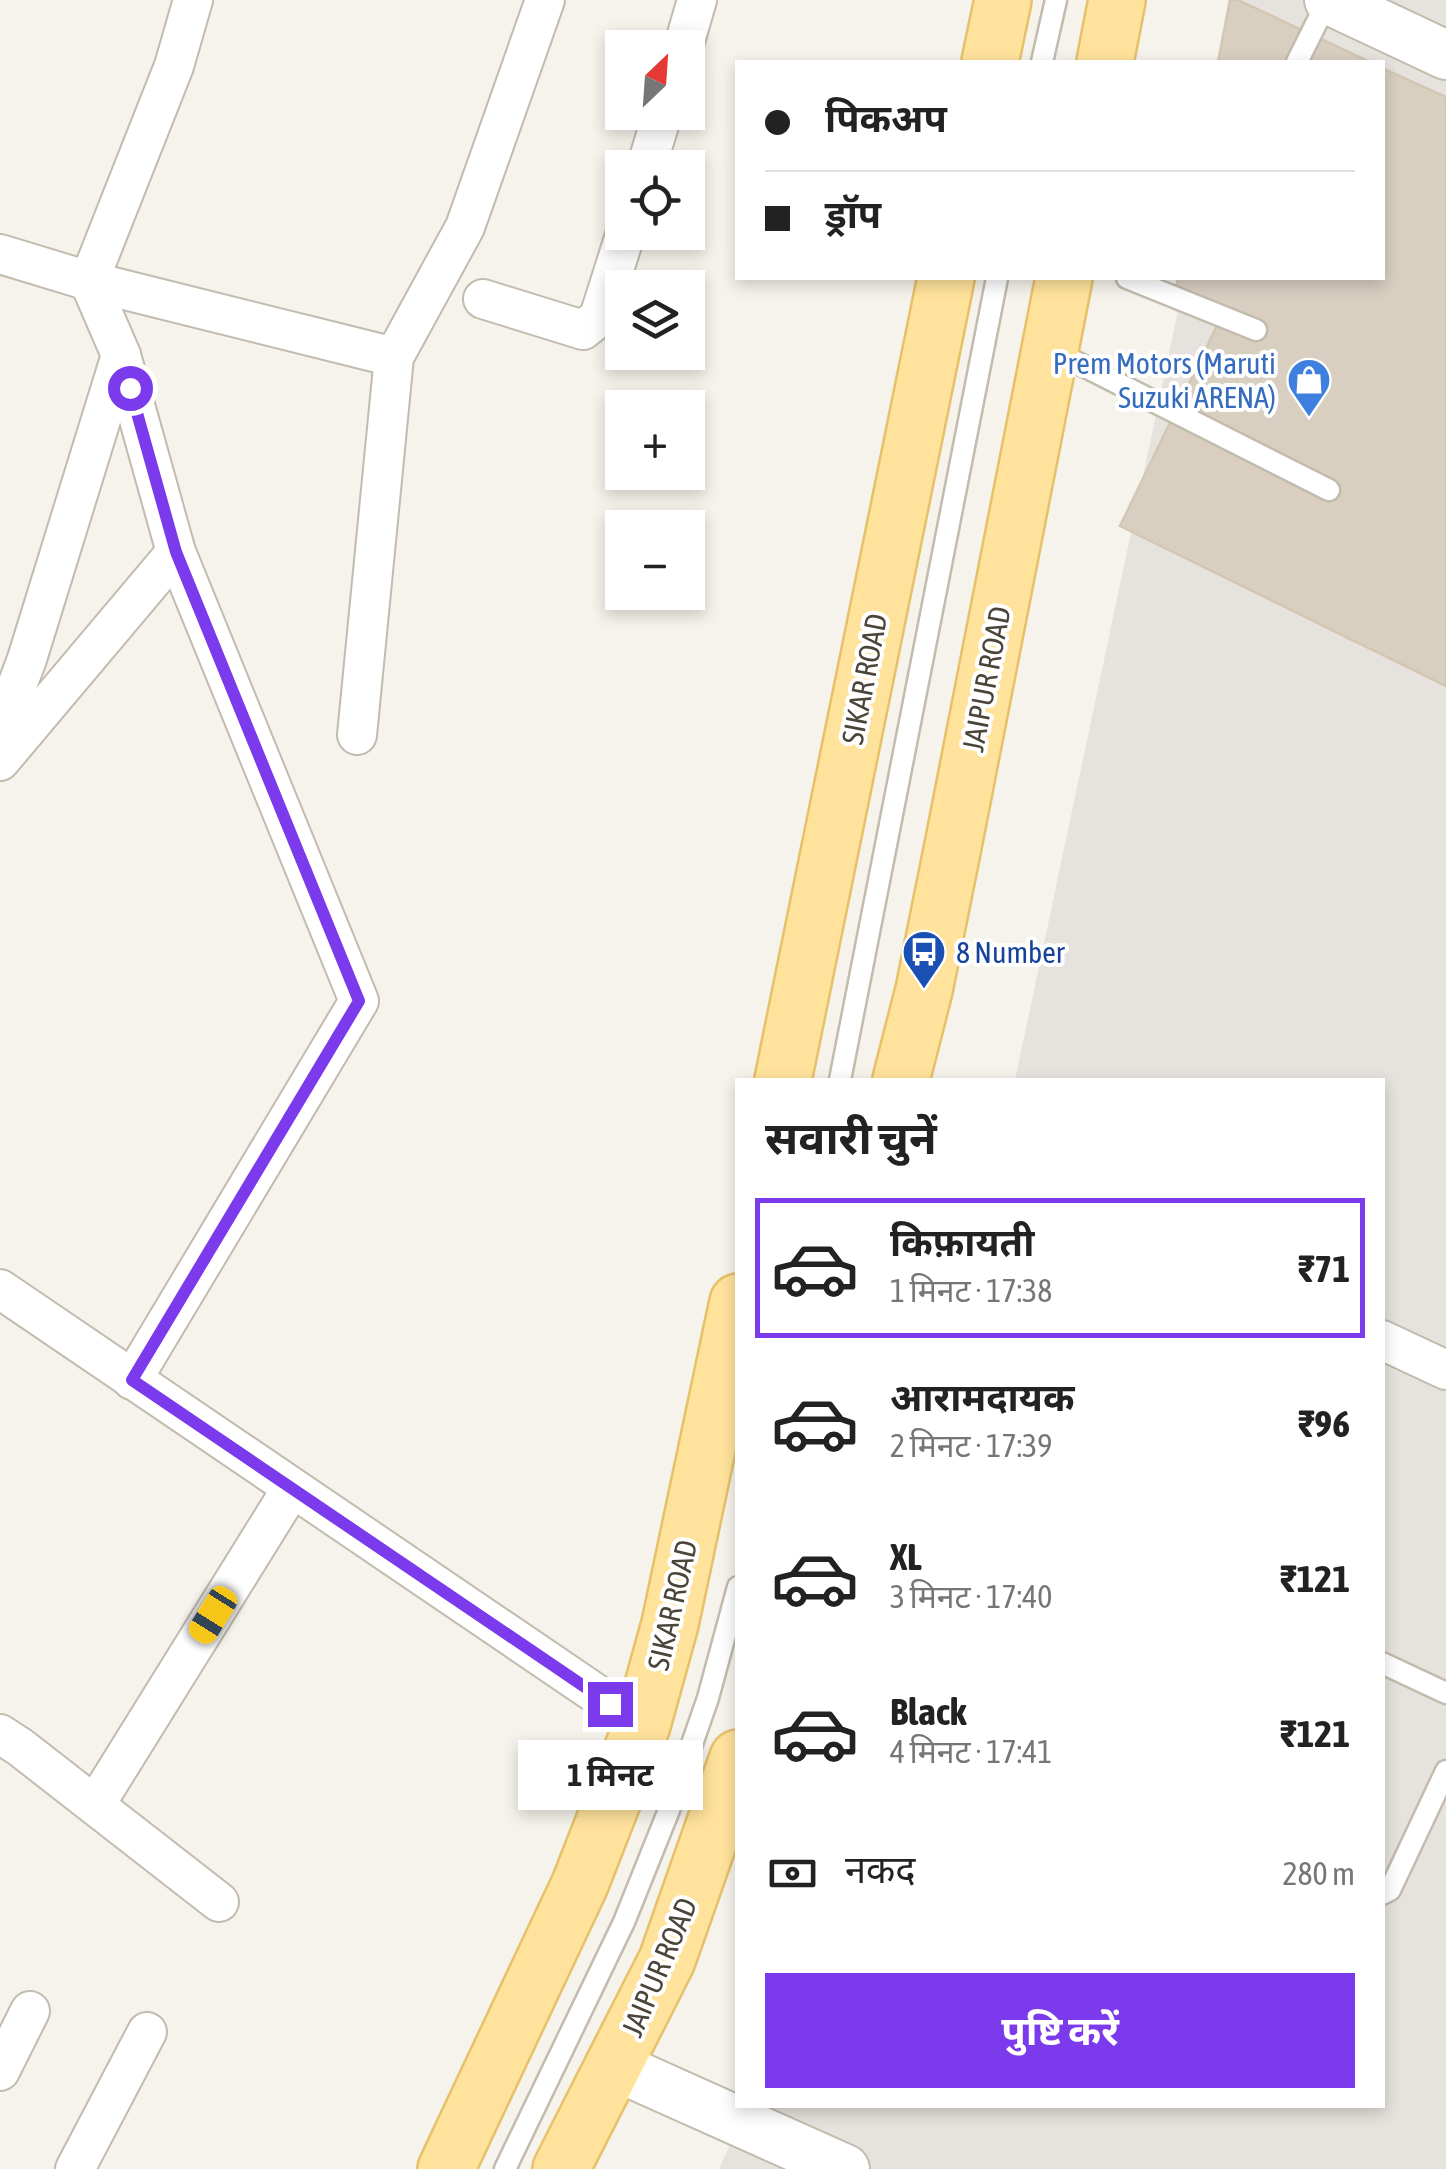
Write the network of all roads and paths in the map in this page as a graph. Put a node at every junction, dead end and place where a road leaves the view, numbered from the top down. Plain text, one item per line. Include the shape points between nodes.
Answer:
1 (193, 0) edge
2 (545, 0) edge
3 (698, 0) edge
4 (1003, 0) edge
5 (1056, 0) edge
6 (1118, 0) edge
7 (1329, 0) edge
8 (689, 30) edge
9 (1446, 55) edge
10 (990, 60) edge
11 (1042, 60) edge
12 (1106, 60) edge
13 (1298, 60) edge
14 (620, 250) edge
15 (0, 254) edge
16 (89, 280) junction
17 (946, 280) edge
18 (997, 280) edge
19 (1064, 280) edge
20 (1133, 280) edge
21 (484, 299) dead end
22 (1256, 330) dead end
23 (1050, 350) junction
24 (121, 354) junction
25 (394, 358) junction
26 (1329, 490) dead end
27 (176, 552) junction
28 (0, 731) edge
29 (357, 735) dead end
30 (0, 761) edge
31 (782, 1078) edge
32 (840, 1078) edge
33 (902, 1078) edge
34 (0, 1288) edge
35 (735, 1316) edge
36 (1385, 1341) edge
37 (1446, 1370) edge
38 (132, 1380) junction
39 (292, 1488) junction
40 (735, 1599) edge
41 (1385, 1664) edge
42 (1446, 1693) edge
43 (642, 1725) junction
44 (0, 1734) edge
45 (735, 1767) edge
46 (1446, 1772) edge
47 (95, 1806) junction
48 (1385, 1892) edge
49 (219, 1902) dead end
50 (30, 2010) dead end
51 (147, 2032) dead end
52 (1, 2064) edge
53 (615, 2066) junction
54 (75, 2169) edge
55 (446, 2169) edge
56 (505, 2169) edge
57 (561, 2169) edge
58 (844, 2169) edge

1 - 16 street via 174,66
2 - 25 street via 465,227
3 - 8 street
4 - 10 main road
5 - 11 lane
6 - 12 main road
7 - 9 street
7 - 13 lane
14 - 21 street via 598,316 583,330
15 - 16 street
16 - 24 street
16 - 25 street
17 - 31 main road, SIKAR ROAD
18 - 32 lane
19 - 23 main road, JAIPUR ROAD
20 - 22 lane
23 - 26 lane
23 - 33 main road, JAIPUR ROAD
24 - 27 street
24 - 28 street
25 - 29 street
27 - 30 street
27 - 38 street via 359,1001
34 - 38 street
35 - 43 main road, SIKAR ROAD
36 - 37 street
38 - 39 street
39 - 43 street
39 - 47 street
40 - 56 lane via 708,1698 624,1922
41 - 42 lane
43 - 55 main road, SIKAR ROAD via 580,1884
44 - 47 street
45 - 53 main road, JAIPUR ROAD via 667,1960
46 - 48 lane
47 - 49 street
50 - 52 street
51 - 54 street
53 - 57 main road, JAIPUR ROAD
53 - 58 street

